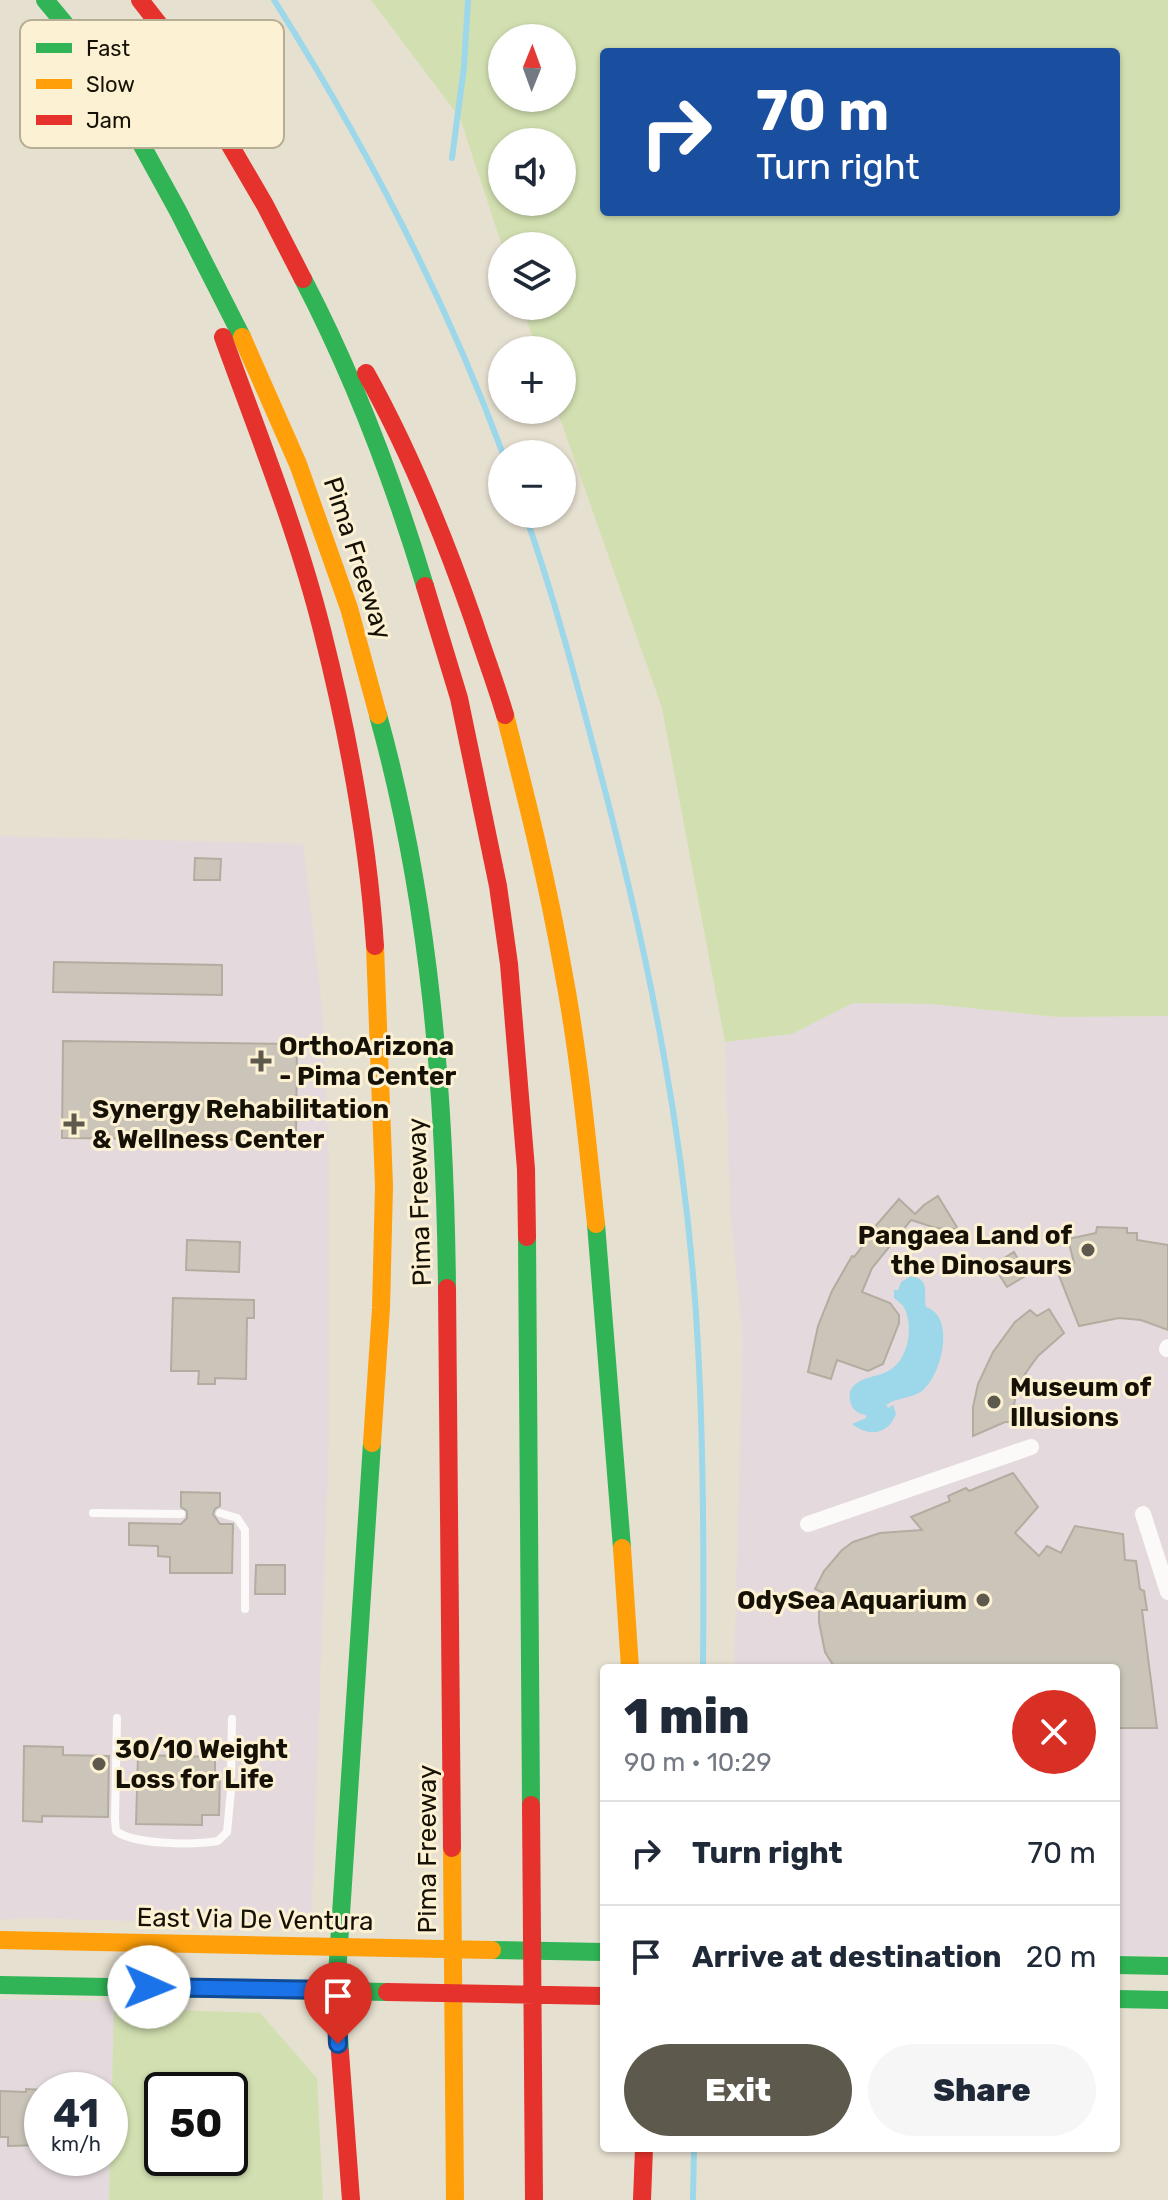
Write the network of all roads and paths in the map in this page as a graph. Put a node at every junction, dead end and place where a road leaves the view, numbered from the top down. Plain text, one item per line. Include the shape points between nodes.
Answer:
1 (45, 0) edge
2 (140, 0) edge
3 (62, 20) edge
4 (156, 20) edge
5 (143, 148) edge
6 (232, 148) edge
7 (265, 205) junction
8 (178, 211) junction
9 (1031, 1447) dead end
10 (93, 1513) dead end
11 (220, 1513) dead end
12 (181, 1514) dead end
13 (1143, 1514) dead end
14 (808, 1524) dead end
15 (1168, 1592) edge
16 (245, 1609) dead end
17 (630, 1664) edge
18 (117, 1718) dead end
19 (232, 1719) dead end
20 (231, 1776) dead end
21 (231, 1790) dead end
22 (0, 1940) edge
23 (338, 1946) junction
24 (600, 1952) edge
25 (1120, 1965) edge
26 (1168, 1966) edge
27 (0, 1985) edge
28 (336, 1990) junction
29 (600, 1996) edge
30 (1120, 1999) edge
31 (1168, 2000) edge
32 (644, 2152) edge
33 (351, 2200) edge
34 (455, 2200) edge
35 (534, 2200) edge
36 (642, 2200) edge

1 - 3 main road, Pima Freeway
2 - 4 main road, Pima Freeway
5 - 8 main road, Pima Freeway
6 - 7 main road, Pima Freeway
7 - 17 main road via 378,393 424,485 495,678 521,772 557,926 584,1101
7 - 35 main road, Pima Freeway via 324,319 405,520 459,698 498,886 511,979 526,1169
8 - 23 main road via 290,522 322,628 352,761 373,920 383,1171 381,1308
8 - 34 main road, Pima Freeway via 272,401 349,608 398,787 432,989 446,1195
9 - 14 street
10 - 12 lane
11 - 16 lane via 237,1518 245,1530
13 - 15 street
18 - 21 lane via 115,1820 122,1835 137,1840 218,1841 227,1832
19 - 20 lane
22 - 23 main road, East Via De Ventura
23 - 24 main road, East Via De Ventura
23 - 28 main road
25 - 26 main road
27 - 28 main road
28 - 29 main road
28 - 33 main road
30 - 31 main road
32 - 36 main road

